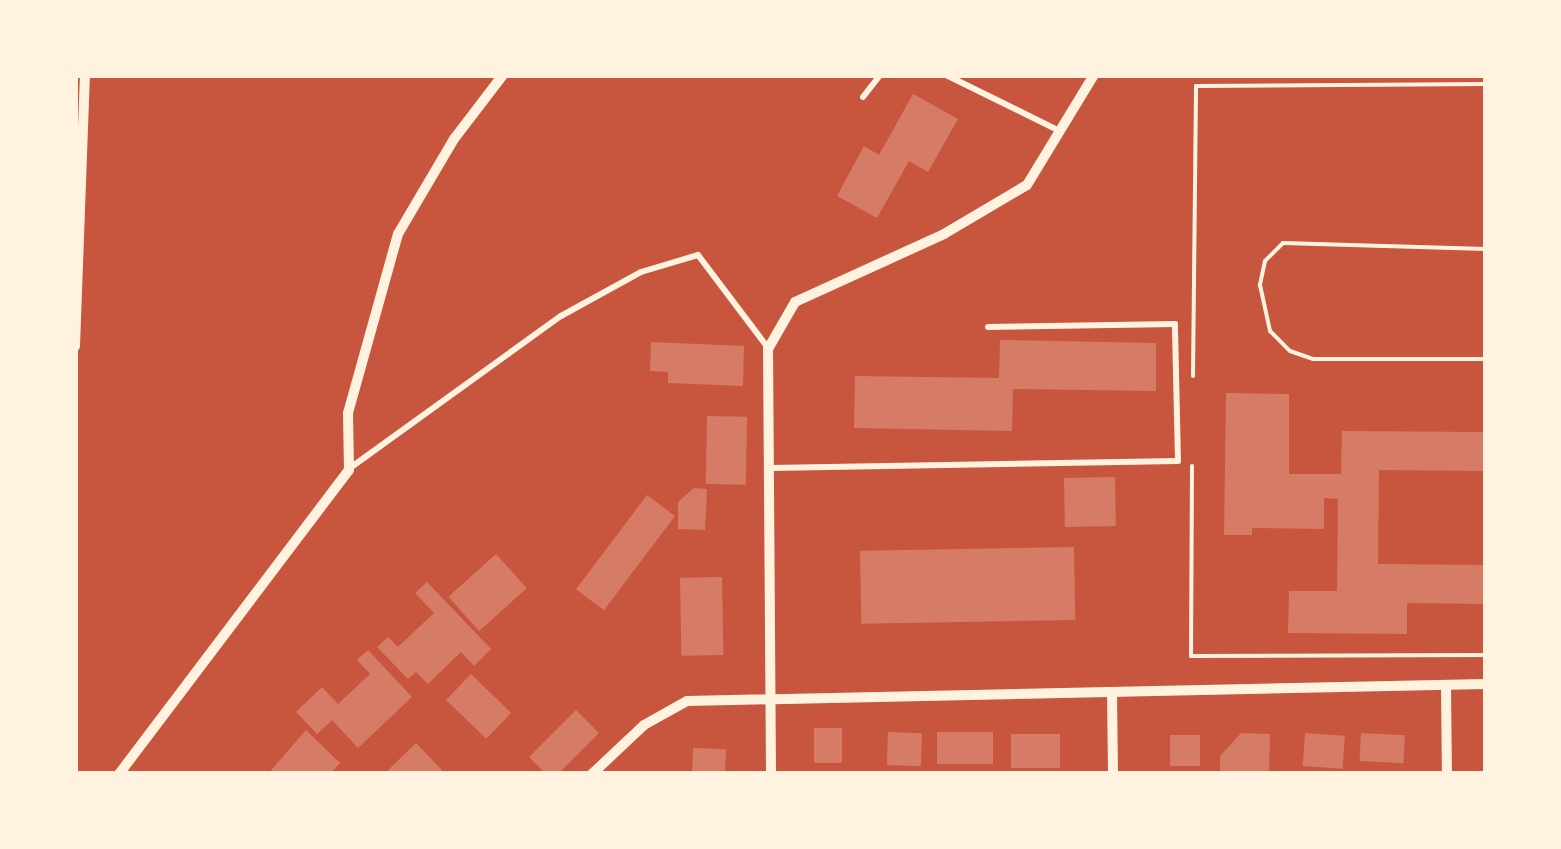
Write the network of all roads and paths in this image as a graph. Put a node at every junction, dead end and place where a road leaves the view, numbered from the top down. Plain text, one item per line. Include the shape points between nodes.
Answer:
1 (85, 75) edge
2 (503, 75) edge
3 (880, 75) edge
4 (946, 75) edge
5 (1094, 75) edge
6 (1486, 84) edge
7 (863, 98) dead end
8 (1060, 131) junction
9 (1486, 248) edge
10 (988, 327) dead end
11 (75, 346) edge
12 (768, 349) junction
13 (1486, 359) edge
14 (1193, 380) dead end
15 (1192, 459) dead end
16 (770, 468) junction
17 (348, 470) junction
18 (1486, 655) edge
19 (1486, 684) edge
20 (1446, 685) junction
21 (1112, 692) junction
22 (772, 698) junction
23 (119, 774) edge
24 (592, 774) edge
25 (770, 774) edge
26 (1113, 774) edge
27 (1447, 774) edge

1 - 11 street
2 - 17 street via 454,139 398,234 348,413
3 - 7 lane
4 - 8 lane
5 - 8 street
6 - 14 path via 1196,86
8 - 12 street via 1027,185 944,234 795,302
9 - 13 path via 1283,243 1265,261 1260,284 1270,330 1290,350 1313,358
10 - 16 lane via 1176,324 1178,462
12 - 16 street
12 - 17 lane via 698,255 642,272 562,316
15 - 18 path via 1191,656
16 - 22 street
17 - 23 street
19 - 20 street
20 - 21 street
20 - 27 street
21 - 22 street
21 - 26 street
22 - 24 street via 686,701 644,725
22 - 25 street

